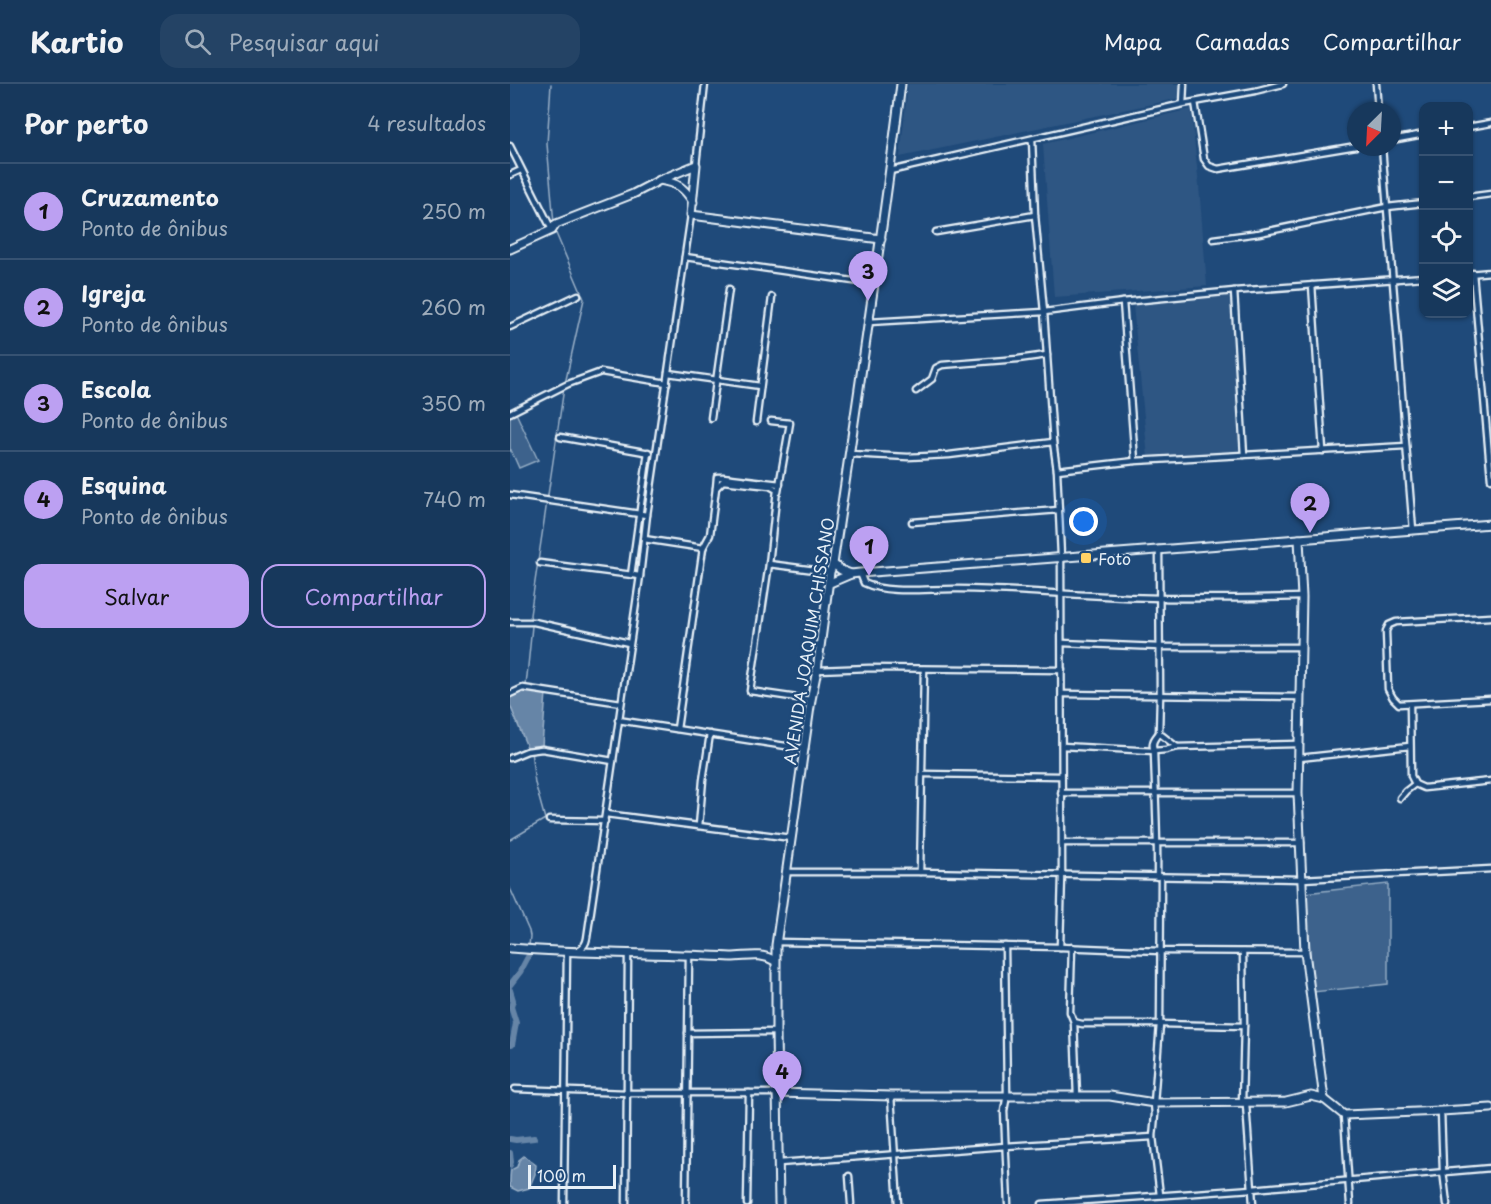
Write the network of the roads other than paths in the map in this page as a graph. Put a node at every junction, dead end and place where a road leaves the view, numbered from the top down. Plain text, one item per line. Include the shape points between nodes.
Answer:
1 (705, 84) edge
2 (901, 84) edge
3 (1184, 84) edge
4 (1283, 84) edge
5 (1376, 84) edge
6 (1195, 102) junction
7 (1377, 102) edge
8 (1183, 104) junction
9 (1491, 123) edge
10 (1473, 126) edge
11 (1419, 135) edge
12 (1401, 138) edge
13 (1032, 139) junction
14 (510, 146) edge
15 (1347, 148) edge
16 (1383, 156) edge
17 (696, 165) junction
18 (521, 170) junction
19 (890, 171) junction
20 (510, 175) edge
21 (660, 180) junction
22 (1491, 194) edge
23 (1473, 196) edge
24 (693, 202) junction
25 (1419, 204) edge
26 (1387, 207) junction
27 (691, 214) junction
28 (1035, 215) junction
29 (554, 227) junction
30 (936, 232) dead end
31 (880, 239) junction
32 (1213, 239) dead end
33 (510, 249) edge
34 (685, 257) junction
35 (1491, 272) edge
36 (1473, 274) edge
37 (1419, 277) edge
38 (1393, 279) junction
39 (874, 284) junction
40 (1312, 285) junction
41 (729, 289) dead end
42 (1234, 291) junction
43 (1473, 294) edge
44 (578, 295) dead end
45 (772, 297) dead end
46 (1122, 302) junction
47 (1044, 312) junction
48 (869, 322) junction
49 (510, 327) edge
50 (1047, 355) junction
51 (668, 373) junction
52 (716, 379) junction
53 (667, 383) junction
54 (760, 386) junction
55 (916, 391) dead end
56 (510, 413) edge
57 (711, 418) dead end
58 (771, 421) dead end
59 (756, 422) dead end
60 (560, 437) dead end
61 (1053, 442) junction
62 (1406, 446) junction
63 (1323, 451) junction
64 (648, 452) junction
65 (656, 454) junction
66 (850, 454) junction
67 (1244, 455) junction
68 (1135, 461) junction
69 (1057, 470) junction
70 (1491, 479) edge
71 (780, 484) junction
72 (716, 488) junction
73 (510, 495) edge
74 (777, 498) junction
75 (1059, 510) junction
76 (639, 514) junction
77 (647, 515) junction
78 (912, 522) dead end
79 (1491, 524) edge
80 (1413, 530) junction
81 (1299, 538) junction
82 (644, 539) junction
83 (703, 548) junction
84 (1159, 549) junction
85 (1061, 556) junction
86 (540, 563) dead end
87 (770, 564) junction
88 (833, 564) junction
89 (831, 572) junction
90 (862, 573) junction
91 (851, 574) junction
92 (631, 575) junction
93 (639, 576) junction
94 (830, 583) junction
95 (1061, 595) junction
96 (1302, 597) junction
97 (1160, 598) junction
98 (1491, 616) edge
99 (510, 622) edge
100 (629, 643) junction
101 (1062, 644) junction
102 (1159, 646) junction
103 (1301, 647) junction
104 (924, 669) junction
105 (817, 670) junction
106 (1062, 670) junction
107 (510, 694) edge
108 (1062, 694) junction
109 (1161, 695) junction
110 (1300, 697) junction
111 (1491, 699) edge
112 (811, 700) junction
113 (621, 703) junction
114 (1410, 704) junction
115 (618, 720) junction
116 (677, 729) junction
117 (1159, 733) junction
118 (710, 734) junction
119 (1298, 744) junction
120 (1062, 746) junction
121 (1410, 746) junction
122 (1178, 747) junction
123 (805, 749) junction
124 (1154, 751) junction
125 (510, 758) edge
126 (1299, 758) junction
127 (614, 761) junction
128 (922, 774) junction
129 (1061, 776) junction
130 (1491, 781) edge
131 (1415, 784) junction
132 (1061, 793) junction
133 (1156, 794) junction
134 (1298, 794) junction
135 (1400, 798) dead end
136 (606, 814) junction
137 (549, 820) dead end
138 (605, 821) junction
139 (699, 826) junction
140 (791, 838) junction
141 (1062, 843) junction
142 (1158, 843) junction
143 (1301, 843) junction
144 (1491, 869) edge
145 (786, 872) junction
146 (920, 872) junction
147 (1062, 875) junction
148 (1159, 877) junction
149 (1302, 879) junction
150 (587, 938) junction
151 (776, 943) junction
152 (1005, 946) junction
153 (1060, 947) junction
154 (1072, 947) junction
155 (510, 948) edge
156 (567, 951) junction
157 (577, 951) junction
158 (1160, 951) junction
159 (598, 952) junction
160 (1242, 952) junction
161 (1305, 952) junction
162 (628, 954) junction
163 (689, 955) junction
164 (722, 955) junction
165 (776, 961) junction
166 (1074, 1022) junction
167 (1160, 1023) junction
168 (1244, 1026) junction
169 (776, 1032) junction
170 (688, 1033) junction
171 (515, 1089) dead end
172 (565, 1090) junction
173 (627, 1093) junction
174 (749, 1093) junction
175 (777, 1093) junction
176 (688, 1094) junction
177 (1007, 1095) junction
178 (891, 1096) junction
179 (1077, 1096) junction
180 (1324, 1099) junction
181 (1154, 1103) junction
182 (1244, 1103) junction
183 (1491, 1108) edge
184 (1441, 1111) junction
185 (1344, 1115) junction
186 (1153, 1137) junction
187 (1005, 1146) junction
188 (895, 1155) junction
189 (779, 1163) junction
190 (1491, 1168) edge
191 (1443, 1172) junction
192 (849, 1176) dead end
193 (1348, 1179) junction
194 (1252, 1189) junction
195 (1160, 1195) junction
196 (564, 1204) edge
197 (626, 1204) edge
198 (686, 1204) edge
199 (747, 1204) edge
200 (779, 1204) edge
201 (852, 1204) edge
202 (898, 1204) edge
203 (1008, 1204) edge
204 (1042, 1204) edge
205 (1253, 1204) edge
206 (1350, 1204) edge
207 (1447, 1204) edge

1 - 17 street
2 - 19 street, AVENIDA JOAQUIM CHISSANO
3 - 8 street
4 - 6 street
5 - 7 street
6 - 8 street
6 - 15 street via 1204,159 1218,169
8 - 13 street
9 - 10 street
11 - 12 street
13 - 19 street
13 - 28 street
14 - 18 street
16 - 26 street
17 - 21 street
17 - 24 street
18 - 20 street
18 - 29 street
19 - 31 street, AVENIDA JOAQUIM CHISSANO
21 - 24 street via 680,186
21 - 29 street
22 - 23 street
24 - 27 street
25 - 26 street
26 - 32 street via 1259,234
26 - 38 street
27 - 31 street
27 - 34 street
28 - 30 street
28 - 47 street
29 - 33 street
31 - 39 street, AVENIDA JOAQUIM CHISSANO
34 - 39 street
34 - 51 street
35 - 36 street
37 - 38 street
38 - 40 street
38 - 62 street
39 - 48 street, AVENIDA JOAQUIM CHISSANO
40 - 42 street
40 - 63 street
41 - 52 street
42 - 46 street
42 - 67 street
43 - 70 street
44 - 49 street
45 - 54 street
46 - 47 street
46 - 68 street
47 - 48 street
47 - 50 street
48 - 66 street, AVENIDA JOAQUIM CHISSANO
50 - 55 street via 942,365
50 - 61 street
51 - 52 street
51 - 53 street
52 - 54 street
52 - 57 street
53 - 56 street via 601,372
53 - 65 street
54 - 59 street
58 - 71 street via 790,423
60 - 64 street
61 - 66 street via 908,457
61 - 69 street
62 - 63 street
62 - 80 street
63 - 67 street
64 - 65 street
64 - 76 street
65 - 77 street
66 - 88 street, AVENIDA JOAQUIM CHISSANO
67 - 68 street
68 - 69 street
69 - 75 street
71 - 72 street via 717,477
71 - 74 street
72 - 74 street via 723,481 770,486 777,490
72 - 83 street via 710,535
73 - 76 street
74 - 87 street
75 - 78 street
75 - 85 street
76 - 77 street
76 - 92 street
77 - 82 street
79 - 80 street
80 - 81 street
81 - 84 street
81 - 96 street
82 - 83 street
82 - 93 street
83 - 116 street
84 - 85 street
84 - 97 street
85 - 90 street
85 - 95 street
86 - 92 street
87 - 89 street
87 - 112 street via 750,691
88 - 89 street, AVENIDA JOAQUIM CHISSANO
88 - 91 street
89 - 94 street, AVENIDA JOAQUIM CHISSANO
90 - 91 street
90 - 95 street via 864,583 878,588 958,588
91 - 94 street
92 - 93 street
93 - 100 street
94 - 105 street, AVENIDA JOAQUIM CHISSANO
95 - 97 street
95 - 101 street
96 - 97 street
96 - 103 street
97 - 102 street
98 - 114 street via 1389,625 1388,688 1399,704
99 - 100 street via 534,622
100 - 113 street
101 - 102 street
101 - 106 street
102 - 103 street
102 - 109 street
103 - 110 street
104 - 105 street
104 - 106 street
104 - 128 street
105 - 112 street, AVENIDA JOAQUIM CHISSANO
106 - 108 street
107 - 113 street via 526,689
108 - 109 street
108 - 120 street
109 - 110 street
109 - 117 street
110 - 119 street
111 - 114 street
112 - 123 street, AVENIDA JOAQUIM CHISSANO
113 - 115 street
114 - 121 street
115 - 116 street
115 - 127 street
116 - 118 street
117 - 122 street
117 - 124 street via 1153,741
118 - 123 street
118 - 139 street
119 - 122 street
119 - 126 street
120 - 124 street
120 - 129 street
121 - 126 street
121 - 131 street
122 - 124 street
123 - 140 street, AVENIDA JOAQUIM CHISSANO
124 - 133 street
125 - 127 street via 542,749
126 - 134 street
127 - 136 street
128 - 129 street
128 - 146 street
129 - 132 street
130 - 131 street via 1424,788
131 - 135 street
132 - 133 street
132 - 141 street
133 - 134 street
133 - 142 street
134 - 143 street
136 - 138 street
136 - 139 street
137 - 138 street
138 - 150 street
139 - 140 street
140 - 145 street, AVENIDA JOAQUIM CHISSANO
141 - 142 street
141 - 147 street
142 - 143 street
142 - 148 street
143 - 149 street
144 - 149 street
145 - 146 street
145 - 151 street, AVENIDA JOAQUIM CHISSANO
146 - 147 street
147 - 148 street
147 - 153 street
148 - 149 street
148 - 158 street
149 - 161 street
150 - 157 street
150 - 159 street
151 - 152 street
151 - 164 street via 764,951
151 - 165 street, AVENIDA JOAQUIM CHISSANO
152 - 153 street
152 - 177 street
153 - 154 street
154 - 158 street
154 - 166 street via 1070,1012
155 - 156 street
156 - 157 street
156 - 172 street
157 - 159 street
158 - 160 street
158 - 167 street
159 - 162 street
160 - 161 street
160 - 168 street
161 - 180 street
162 - 163 street
162 - 173 street
163 - 164 street
163 - 170 street
164 - 165 street via 764,955
165 - 169 street, AVENIDA JOAQUIM CHISSANO
166 - 167 street
166 - 179 street
167 - 168 street
167 - 181 street
168 - 182 street
169 - 170 street
169 - 175 street, AVENIDA JOAQUIM CHISSANO
170 - 176 street
171 - 172 street
172 - 173 street
172 - 196 street
173 - 176 street
173 - 197 street
174 - 175 street
174 - 176 street
174 - 199 street
175 - 178 street
175 - 189 street, AVENIDA JOAQUIM CHISSANO
176 - 198 street
177 - 178 street
177 - 179 street
177 - 187 street
178 - 188 street
179 - 181 street
180 - 182 street via 1311,1096 1286,1102
180 - 185 street
181 - 182 street
181 - 186 street
182 - 194 street
183 - 184 street
184 - 185 street
184 - 191 street
185 - 193 street
186 - 187 street
186 - 195 street
187 - 188 street
187 - 203 street
188 - 189 street
188 - 202 street
189 - 200 street, AVENIDA JOAQUIM CHISSANO
190 - 191 street
191 - 193 street
191 - 207 street
192 - 201 street
193 - 194 street
193 - 206 street
194 - 195 street
194 - 205 street
195 - 204 street

